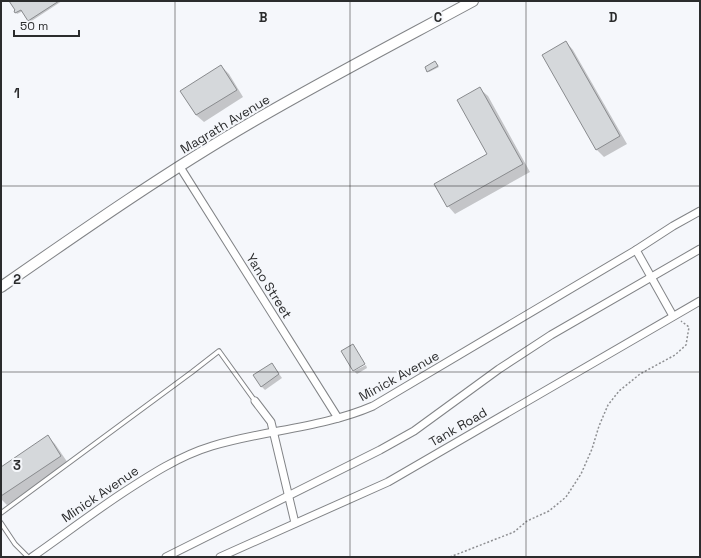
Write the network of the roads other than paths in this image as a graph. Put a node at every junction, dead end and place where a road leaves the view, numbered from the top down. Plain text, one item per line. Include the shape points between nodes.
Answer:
1 (473, 1) edge
2 (180, 167) junction
3 (700, 211) edge
4 (700, 249) edge
5 (636, 250) junction
6 (651, 277) junction
7 (1, 287) edge
8 (700, 301) edge
9 (673, 316) junction
10 (255, 400) joint
11 (338, 418) junction
12 (273, 433) junction
13 (289, 495) junction
14 (1, 513) edge
15 (1, 523) edge
16 (295, 523) junction
17 (28, 557) edge
18 (32, 557) edge
19 (166, 557) edge
20 (220, 557) edge

1 - 2 main road, Magrath Avenue via 319,84
2 - 7 main road, Magrath Avenue via 88,226
2 - 11 street, Yano Street
3 - 5 street, Minick Avenue
4 - 6 street
5 - 6 street
5 - 11 street, Minick Avenue via 383,401 365,410
6 - 9 street
6 - 13 street via 545,339 414,431
8 - 9 street, Tank Road
9 - 16 street, Tank Road via 388,482
10 - 12 street via 271,422
10 - 14 lane via 218,351
11 - 12 street, Minick Avenue
12 - 13 street
12 - 18 street, Minick Avenue via 213,446 164,467
13 - 16 street
13 - 19 street
15 - 17 lane via 15,544
16 - 20 street, Tank Road

